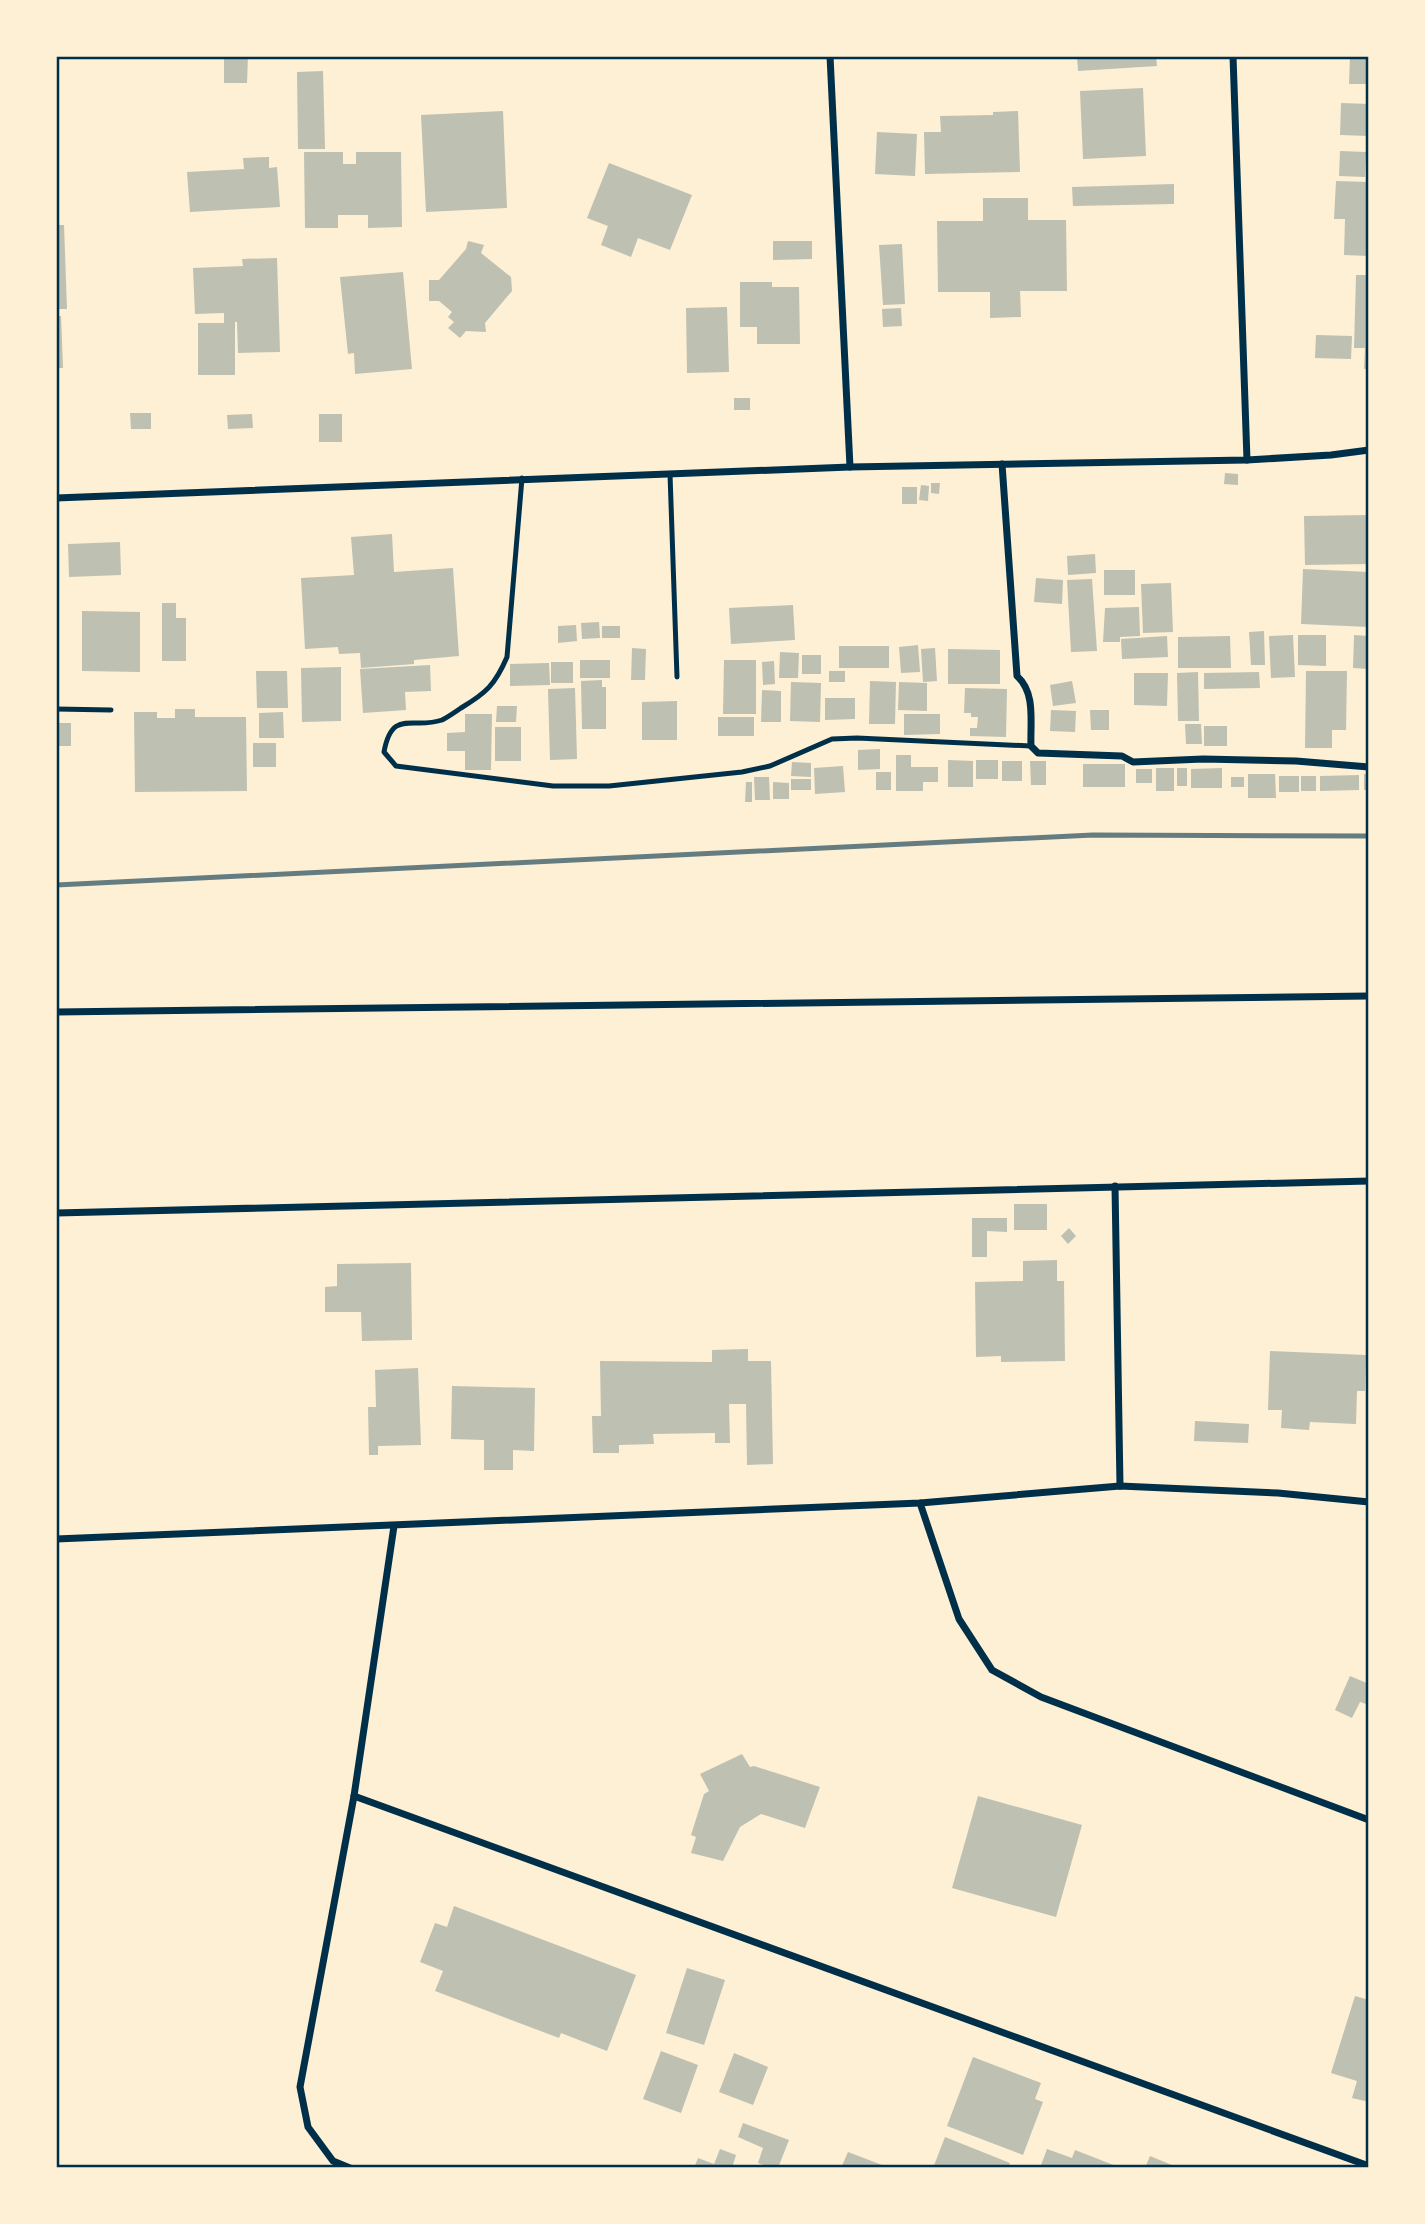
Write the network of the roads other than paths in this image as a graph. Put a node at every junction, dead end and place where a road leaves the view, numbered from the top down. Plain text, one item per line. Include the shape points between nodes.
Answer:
1 (830, 56) edge
2 (1233, 56) edge
3 (1369, 450) edge
4 (1247, 460) junction
5 (1002, 464) junction
6 (850, 467) junction
7 (670, 474) junction
8 (522, 478) junction
9 (56, 498) edge
10 (677, 677) dead end
11 (56, 709) edge
12 (111, 710) dead end
13 (1031, 746) junction
14 (1369, 767) edge
15 (1369, 996) edge
16 (56, 1012) edge
17 (1369, 1181) edge
18 (1115, 1186) junction
19 (56, 1213) edge
20 (1120, 1486) junction
21 (1369, 1502) edge
22 (920, 1503) junction
23 (394, 1526) junction
24 (56, 1539) edge
25 (354, 1796) junction
26 (1369, 1820) edge
27 (1369, 2166) edge
28 (350, 2168) edge

1 - 6 street
2 - 4 street
3 - 4 street
4 - 5 street
5 - 6 street
5 - 13 street via 1017,676 1026,685 1031,704
6 - 7 street
7 - 8 street
7 - 10 lane
8 - 9 street
8 - 13 lane via 507,657 498,678 486,692 441,720 400,723 387,735 384,752 396,766 578,787 761,768 832,739
11 - 12 lane
13 - 14 street via 1038,753 1122,756 1133,762 1270,760
15 - 16 street
17 - 18 street
18 - 19 street
18 - 20 street
20 - 21 street
20 - 22 street
22 - 23 street
22 - 26 street via 959,1619 992,1670 1041,1697
23 - 24 street
23 - 25 street
25 - 27 street
25 - 28 street via 300,2087 308,2127 333,2161

